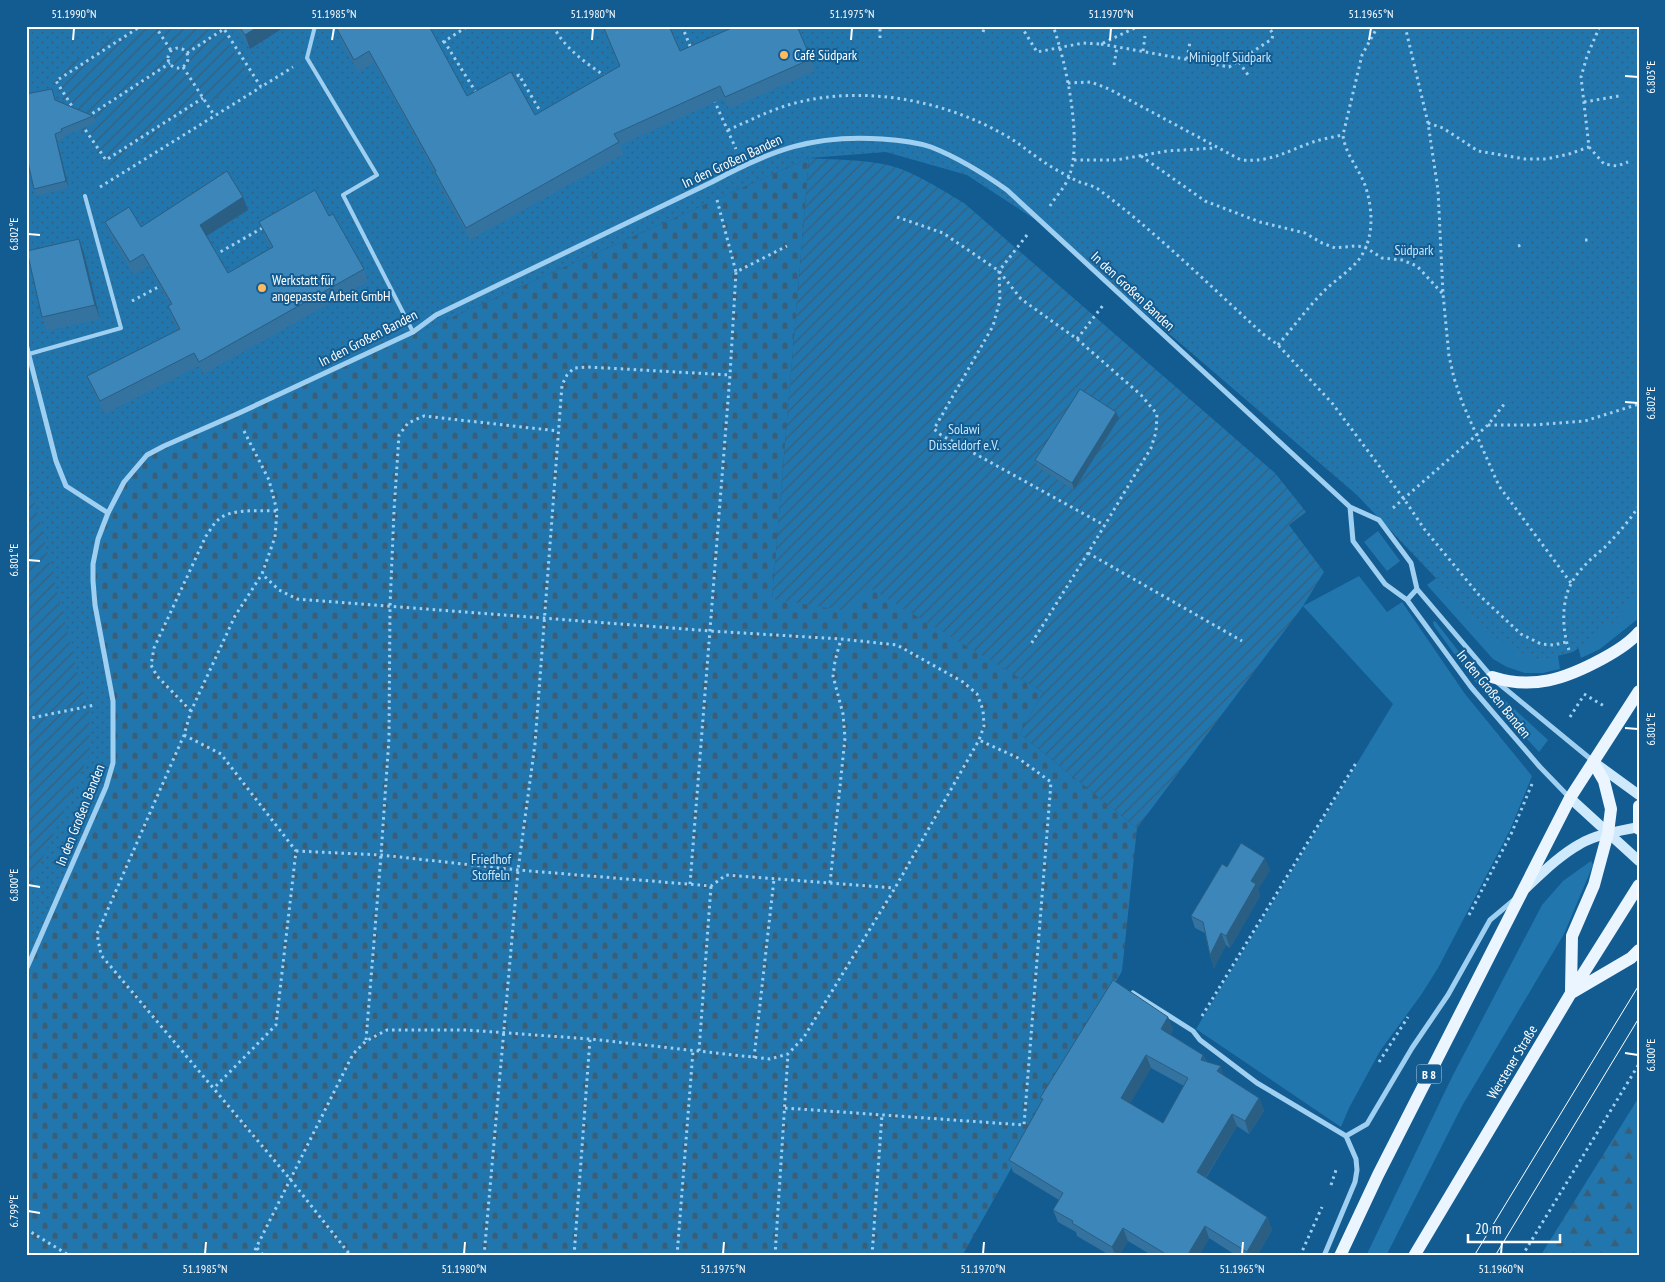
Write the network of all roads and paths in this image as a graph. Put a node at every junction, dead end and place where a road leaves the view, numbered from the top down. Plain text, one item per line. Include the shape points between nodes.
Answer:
1 (141, 26) edge
2 (156, 26) edge
3 (315, 26) edge
4 (468, 26) edge
5 (553, 26) edge
6 (682, 26) edge
7 (880, 26) edge
8 (985, 26) edge
9 (1021, 26) edge
10 (1053, 26) edge
11 (1138, 26) edge
12 (1268, 26) edge
13 (1378, 26) edge
14 (1405, 26) edge
15 (1600, 26) edge
16 (224, 28) edge
17 (983, 32) dead end
18 (1145, 36) dead end
19 (880, 38) dead end
20 (444, 41) junction
21 (1190, 42) dead end
22 (1101, 44) junction
23 (1060, 47) junction
24 (1117, 47) junction
25 (429, 50) edge
26 (1143, 51) junction
27 (172, 52) junction
28 (187, 53) junction
29 (307, 58) junction
30 (695, 58) edge
31 (1188, 60) junction
32 (1239, 62) junction
33 (170, 63) junction
34 (1114, 65) dead end
35 (183, 67) junction
36 (1248, 75) dead end
37 (613, 81) edge
38 (1068, 83) junction
39 (503, 84) edge
40 (261, 87) junction
41 (712, 94) edge
42 (1619, 96) dead end
43 (203, 98) junction
44 (480, 98) edge
45 (1584, 102) junction
46 (552, 113) edge
47 (214, 115) junction
48 (85, 118) junction
49 (1428, 124) junction
50 (728, 130) junction
51 (1343, 135) junction
52 (1588, 147) junction
53 (1217, 148) junction
54 (1140, 156) junction
55 (1074, 160) junction
56 (1628, 162) dead end
57 (742, 166) junction
58 (1069, 177) junction
59 (712, 182) junction
60 (85, 196) joint
61 (896, 217) dead end
62 (1040, 220) junction
63 (267, 225) edge
64 (787, 246) dead end
65 (1365, 247) junction
66 (209, 258) edge
67 (999, 271) junction
68 (736, 272) junction
69 (167, 282) edge
70 (1443, 294) junction
71 (117, 310) junction
72 (1095, 316) dead end
73 (412, 332) junction
74 (1077, 339) junction
75 (26, 344) edge
76 (1278, 345) junction
77 (29, 354) junction
78 (730, 375) junction
79 (1505, 403) dead end
80 (1639, 404) edge
81 (237, 414) junction
82 (1488, 425) junction
83 (558, 431) junction
84 (1476, 435) junction
85 (1404, 499) junction
86 (1639, 506) edge
87 (1350, 507) junction
88 (277, 511) junction
89 (108, 513) junction
90 (1379, 520) junction
91 (1104, 525) junction
92 (1088, 553) junction
93 (262, 574) junction
94 (1571, 583) junction
95 (1417, 589) junction
96 (1407, 600) junction
97 (390, 606) junction
98 (544, 618) junction
99 (710, 631) junction
100 (1639, 632) edge
101 (841, 639) junction
102 (1242, 641) dead end
103 (1031, 644) dead end
104 (1492, 677) junction
105 (1639, 691) edge
106 (113, 701) junction
107 (1598, 703) dead end
108 (191, 711) junction
109 (26, 720) edge
110 (1560, 734) junction
111 (184, 736) junction
112 (979, 740) junction
113 (1356, 762) dead end
114 (1593, 762) junction
115 (1540, 768) junction
116 (1639, 795) edge
117 (1570, 798) junction
118 (1639, 806) edge
119 (1639, 828) edge
120 (1608, 833) junction
121 (296, 850) junction
122 (381, 855) junction
123 (1639, 861) edge
124 (518, 870) junction
125 (774, 879) junction
126 (690, 884) junction
127 (830, 884) junction
128 (1639, 885) edge
129 (711, 886) junction
130 (896, 888) junction
131 (1520, 894) junction
132 (1467, 918) dead end
133 (1639, 950) edge
134 (26, 970) edge
135 (1133, 993) edge
136 (1571, 993) junction
137 (1411, 1013) dead end
138 (1193, 1031) junction
139 (504, 1032) junction
140 (590, 1039) junction
141 (366, 1041) junction
142 (693, 1051) junction
143 (699, 1051) junction
144 (788, 1054) junction
145 (754, 1058) junction
146 (1639, 1064) edge
147 (1375, 1070) dead end
148 (214, 1088) junction
149 (785, 1108) junction
150 (882, 1114) junction
151 (1346, 1136) junction
152 (290, 1179) junction
153 (1331, 1187) dead end
154 (1323, 1204) dead end
155 (26, 1229) edge
156 (257, 1248) junction
157 (70, 1256) edge
158 (252, 1256) edge
159 (264, 1256) edge
160 (351, 1256) edge
161 (484, 1256) edge
162 (574, 1256) edge
163 (677, 1256) edge
164 (775, 1256) edge
165 (872, 1256) edge
166 (1300, 1256) edge
167 (1324, 1256) edge
168 (1340, 1256) edge
169 (1414, 1256) edge
170 (1522, 1256) edge

1 - 48 path via 56,81 76,113
2 - 27 path
3 - 29 lane
4 - 20 path
5 - 37 path via 581,60
6 - 30 path
7 - 19 path
8 - 17 path
9 - 23 path via 1037,52
10 - 23 path
11 - 22 path
12 - 32 path via 1272,39
13 - 51 path via 1362,55
14 - 49 path
15 - 45 path via 1581,77
16 - 28 path
16 - 40 path
18 - 26 path
20 - 25 path
20 - 44 path
21 - 31 path
22 - 23 path
22 - 24 path
23 - 38 path
24 - 26 path
24 - 34 path
26 - 31 path
27 - 28 path via 177,49
27 - 33 path via 168,58
28 - 35 path via 188,61
29 - 40 path
29 - 73 lane via 377,175 343,195
31 - 32 path via 1229,67
32 - 36 path
33 - 35 path via 176,68
33 - 48 path
35 - 43 path
38 - 53 path via 1091,82 1109,89
38 - 55 path
39 - 46 path via 519,75 544,117
40 - 47 path
41 - 50 path
42 - 45 path
43 - 47 path
43 - 48 path via 106,160 84,128
45 - 52 path
47 - 60 path
49 - 52 path via 1443,128 1478,151 1525,160 1546,159
49 - 70 path via 1438,190
50 - 57 path
50 - 58 path via 799,102 839,97 898,98 948,110 985,124
51 - 53 path via 1255,161 1241,160
51 - 65 path via 1344,145 1366,187 1371,233
52 - 56 path via 1604,164 1617,166
53 - 54 path
54 - 55 path via 1116,160
54 - 65 path via 1205,201 1260,222 1305,233 1335,248
55 - 58 path
57 - 59 street, In den Großen Banden
57 - 62 street, In den Großen Banden via 794,146 825,140 894,140 929,147 981,172
58 - 62 path
58 - 76 path via 1095,187 1127,212
59 - 68 path
59 - 73 street, In den Großen Banden via 436,315
60 - 71 lane
61 - 67 path via 942,234
62 - 67 path
62 - 87 street, In den Großen Banden
63 - 66 path
64 - 68 path
65 - 70 path via 1382,258 1402,260 1417,266
65 - 76 path via 1359,259 1325,290
67 - 74 path via 1021,299
67 - 91 path via 1000,300 993,326 934,429
68 - 78 path
69 - 71 path
70 - 84 path via 1454,378
71 - 77 lane via 122,328
72 - 74 path
73 - 81 street, In den Großen Banden
74 - 91 path via 1141,395 1157,414 1151,448
75 - 77 street
76 - 85 path via 1332,402
77 - 89 street via 56,461 66,486
78 - 83 path via 574,368 562,385
78 - 99 path
79 - 82 path
80 - 82 path via 1585,421 1532,426
81 - 88 path via 269,480
81 - 89 street, In den Großen Banden via 147,455 124,482
82 - 84 path
83 - 97 path via 424,416 408,423 399,435
83 - 98 path
84 - 85 path
84 - 94 path via 1499,486
85 - 90 path
85 - 94 path via 1425,530 1479,595 1521,634 1541,644 1566,642 1564,616
86 - 94 path
87 - 90 street, In den Großen Banden
87 - 96 street, In den Großen Banden via 1353,541 1386,584
88 - 93 path via 275,537
88 - 108 path via 246,511 227,514 218,520 206,536 154,648 151,664 158,676
89 - 106 street, In den Großen Banden via 96,550 93,581
90 - 95 street, In den Großen Banden via 1411,563
91 - 92 path
92 - 102 path
92 - 103 path
93 - 97 path via 279,590 297,599
93 - 108 path via 235,616
95 - 96 street
95 - 104 street, In den Großen Banden
96 - 115 street, In den Großen Banden via 1470,687
97 - 98 path
97 - 122 path via 389,738
98 - 99 path
98 - 124 path via 535,744
99 - 101 path
99 - 126 path
100 - 104 main road via 1610,655 1577,673 1528,683
101 - 112 path via 897,646 963,682 977,694 983,710 984,726
101 - 127 path via 833,676 843,714 845,738
104 - 110 street, In den Großen Banden
105 - 114 main road, B 8
106 - 109 path
106 - 134 street, In den Großen Banden via 113,764 106,787
107 - 110 path via 1584,694
108 - 111 path
110 - 114 street, In den Großen Banden
111 - 121 path via 221,754
111 - 148 path via 97,934 101,955
112 - 130 path
112 - 150 path via 1018,758 1051,782 1024,1125
113 - 138 path
114 - 116 street
114 - 117 main road, B 8
114 - 120 main road via 1608,793 1611,809
115 - 117 street, In den Großen Banden
115 - 132 path via 1512,832
117 - 120 street
117 - 131 main road, B 8
118 - 119 main road
119 - 120 street
120 - 123 street
120 - 131 street via 1580,843
120 - 136 main road via 1594,885 1572,936
121 - 122 path
121 - 148 path via 276,1025
122 - 124 path
122 - 141 path
124 - 126 path
124 - 139 path
125 - 127 path
125 - 129 path via 726,876
125 - 145 path
126 - 129 path
127 - 130 path
128 - 136 main road, Werstener Straße
129 - 143 path
130 - 144 path via 804,1037
131 - 151 street via 1490,920 1448,995 1366,1124
131 - 168 main road, B 8
133 - 136 main road
135 - 138 street
136 - 169 main road, Werstener Straße
137 - 147 path
138 - 151 street via 1257,1084
139 - 140 path
139 - 141 path via 387,1030
139 - 161 path
140 - 142 path
140 - 162 path
141 - 152 path via 353,1054
142 - 143 path
142 - 163 path
143 - 145 path
144 - 145 path via 770,1059
144 - 149 path
146 - 170 path
148 - 152 path
149 - 150 path
149 - 164 path
150 - 165 path
151 - 153 path
151 - 167 street via 1356,1159 1355,1182
152 - 156 path
152 - 160 path
154 - 166 path
155 - 157 path
156 - 158 path
156 - 159 path

